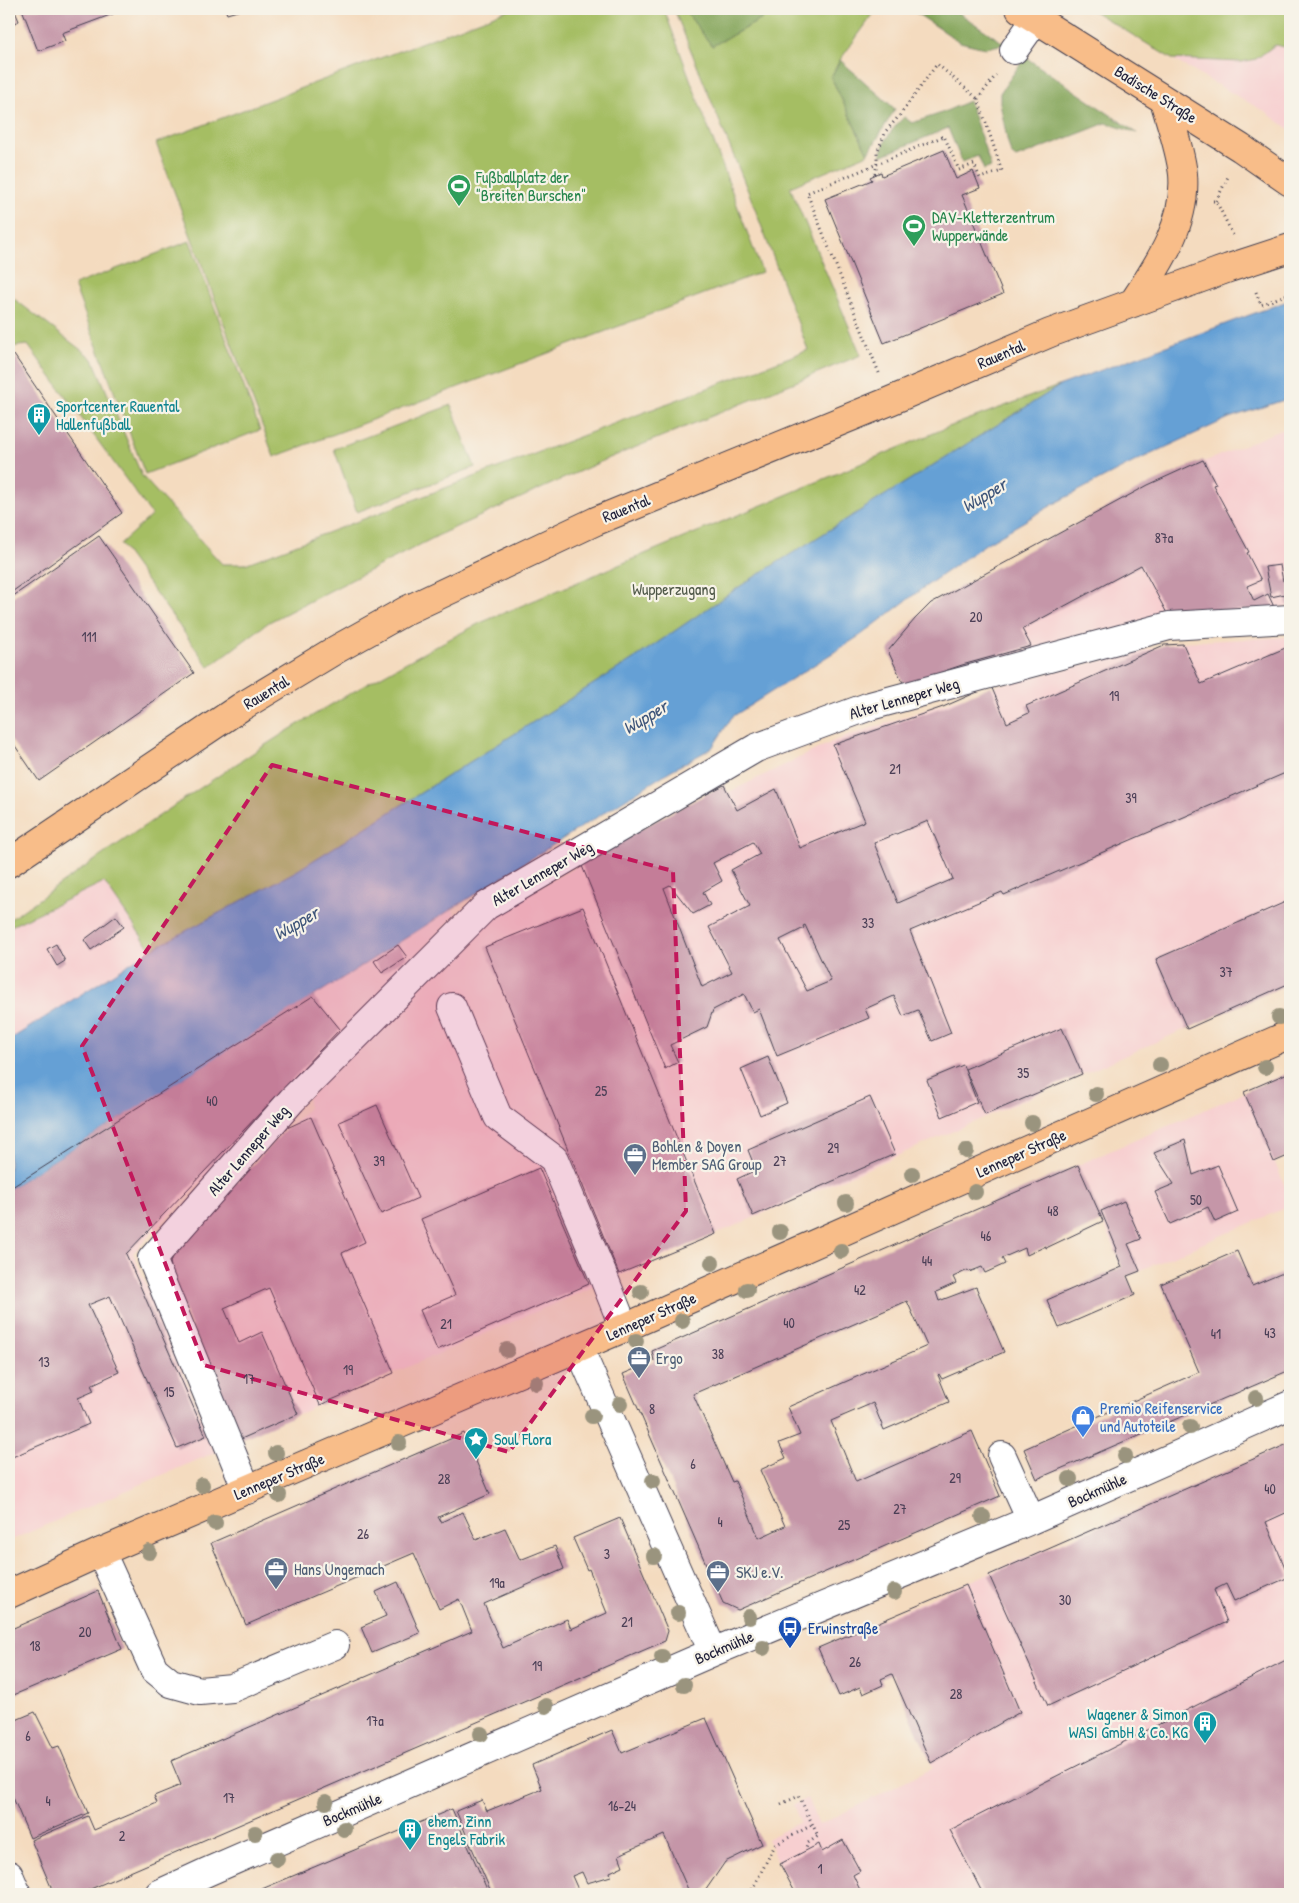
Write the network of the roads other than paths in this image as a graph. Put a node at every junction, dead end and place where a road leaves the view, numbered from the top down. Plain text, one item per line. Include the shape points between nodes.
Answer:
1 (1028, 14) edge
2 (1014, 50) road end
3 (1164, 100) junction
4 (1290, 182) edge
5 (1290, 248) edge
6 (1133, 303) junction
7 (1290, 619) edge
8 (9, 863) edge
9 (452, 1008) dead end
10 (1290, 1034) edge
11 (624, 1328) junction
12 (579, 1348) junction
13 (1290, 1405) edge
14 (1002, 1456) dead end
15 (247, 1490) junction
16 (1031, 1520) junction
17 (102, 1552) junction
18 (9, 1594) edge
19 (335, 1645) dead end
20 (713, 1652) junction
21 (9, 1875) edge
22 (17, 1894) edge
23 (160, 1894) edge

1 - 2 street
1 - 3 main road, Badische Straße
3 - 4 main road, Badische Straße
3 - 6 main road via 1178,147 1183,174 1182,197 1177,223 1164,256
5 - 6 main road, Rauental
6 - 8 main road, Rauental via 1050,333 596,521 407,610 241,707
7 - 15 street, Alter Lenneper Weg via 1169,626 870,706 756,748 486,906 292,1100 152,1259
9 - 11 street via 498,1117 554,1159
10 - 11 main road, Lenneper Straße
11 - 12 main road, Lenneper Straße
12 - 15 main road, Lenneper Straße
12 - 20 street
13 - 16 street, Bockmühle
14 - 16 street
15 - 17 main road, Lenneper Straße
16 - 20 street, Bockmühle
17 - 18 main road, Lenneper Straße
17 - 19 street via 154,1669 171,1683 200,1691 232,1688
20 - 23 street, Bockmühle
21 - 22 street

